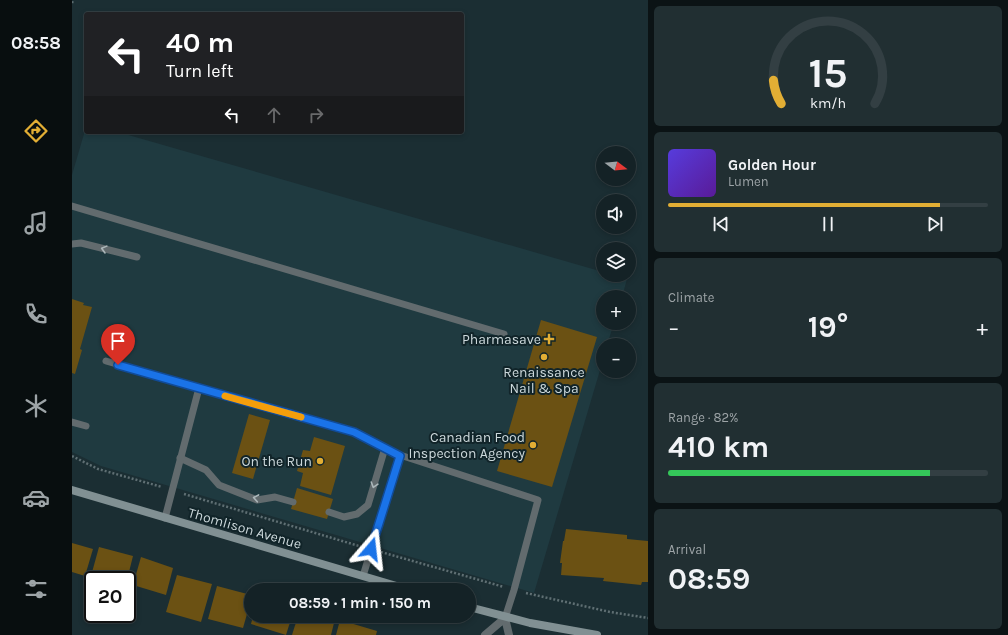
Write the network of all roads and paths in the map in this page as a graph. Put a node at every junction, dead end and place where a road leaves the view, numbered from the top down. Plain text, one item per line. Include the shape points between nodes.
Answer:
1 (73, 0) edge
2 (72, 4) edge
3 (72, 206) edge
4 (72, 244) edge
5 (137, 257) dead end
6 (504, 334) dead end
7 (106, 361) dead end
8 (199, 388) junction
9 (72, 422) edge
10 (86, 426) dead end
11 (385, 448) junction
12 (72, 456) edge
13 (400, 456) junction
14 (180, 458) junction
15 (72, 490) edge
16 (172, 490) junction
17 (293, 502) dead end
18 (329, 512) dead end
19 (165, 518) junction
20 (371, 549) junction
21 (363, 576) junction
22 (386, 583) edge
23 (514, 590) junction
24 (476, 609) edge
25 (505, 618) junction
26 (648, 618) edge
27 (485, 635) edge
28 (509, 635) edge
29 (597, 635) edge

1 - 2 path
3 - 6 lane
5 -> 4 lane via 81,243
7 - 8 lane
8 - 11 lane via 354,432
8 - 14 lane
9 - 10 lane
11 - 13 lane
11 -> 18 lane via 368,505 357,514 344,516
12 - 16 path via 98,469
13 - 20 lane
13 - 23 lane via 538,500
14 - 16 lane
17 -> 14 lane via 275,497 257,500 219,485 206,470
15 - 19 street, Thomlison Avenue
16 - 19 lane
16 - 20 path
19 - 21 street, Thomlison Avenue
20 - 21 lane
20 - 23 path
21 - 22 street, Thomlison Avenue
23 - 25 lane
23 - 26 path via 546,599
24 - 25 street
25 - 27 street
25 - 28 street
25 - 29 street

